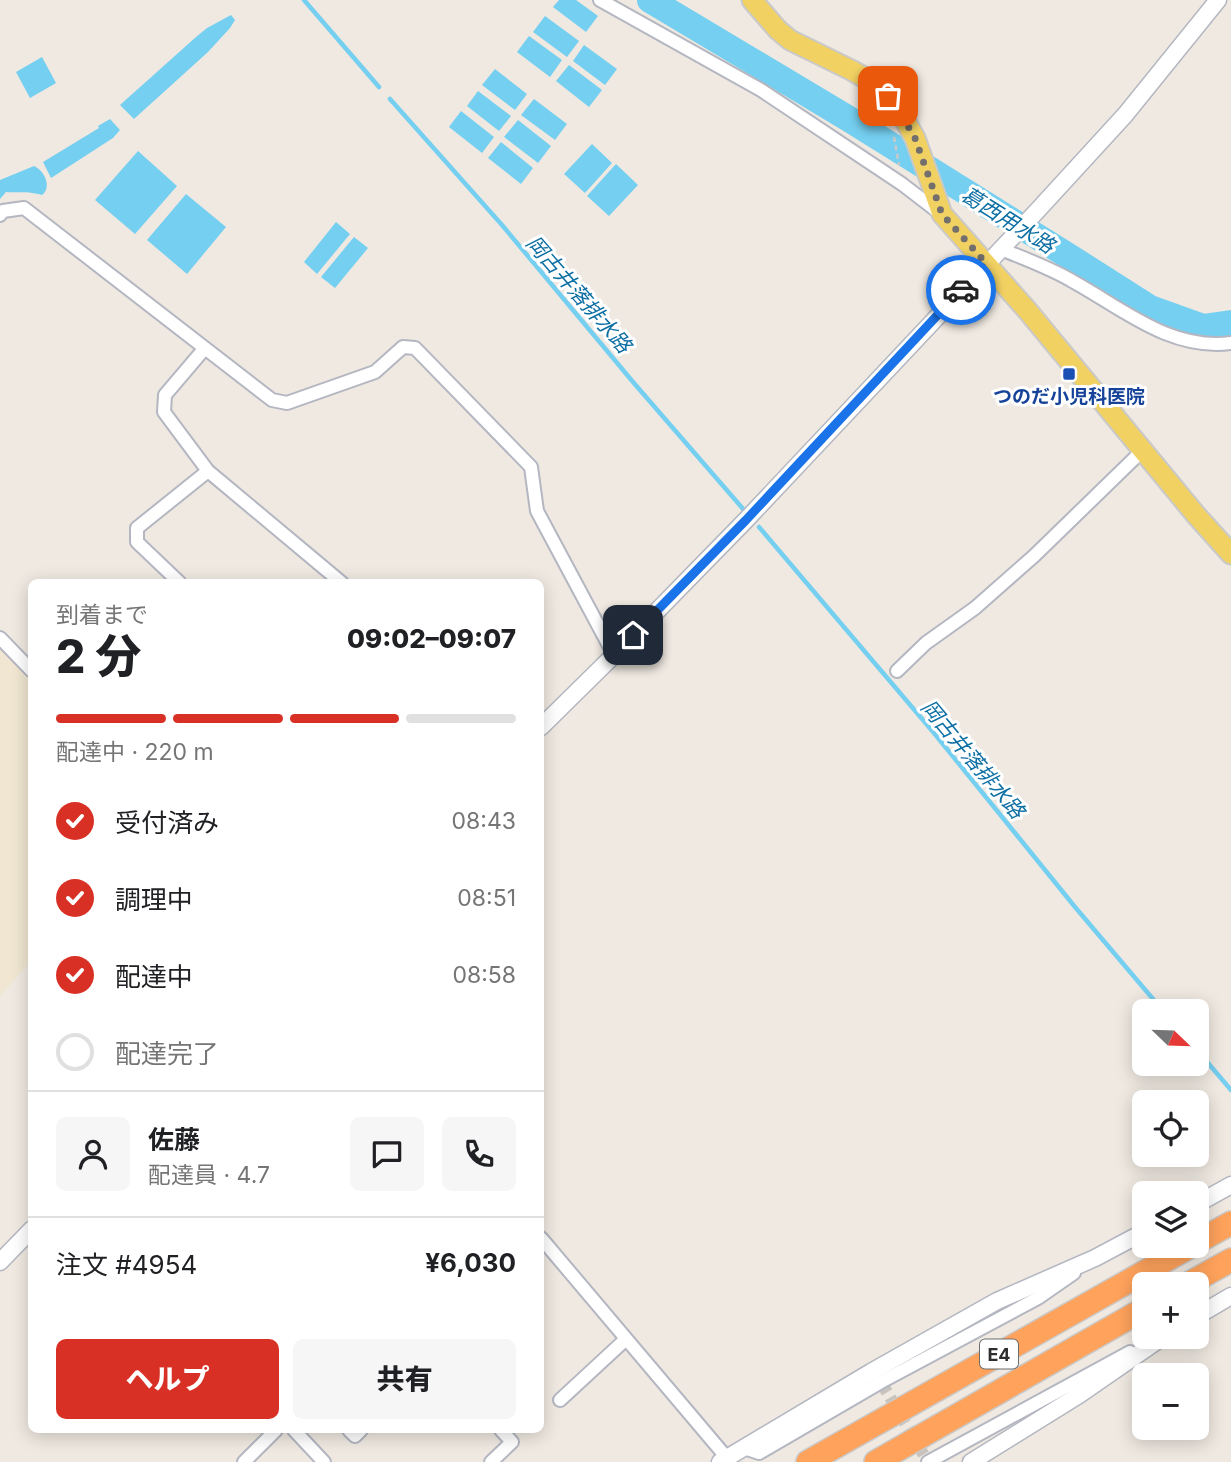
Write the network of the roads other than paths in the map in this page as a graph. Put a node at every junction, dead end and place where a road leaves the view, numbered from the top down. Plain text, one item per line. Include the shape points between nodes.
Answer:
1 (600, 0) edge
2 (752, 0) edge
3 (1218, 0) edge
4 (938, 206) junction
5 (0, 215) edge
6 (1001, 249) junction
7 (986, 263) junction
8 (1231, 343) edge
9 (205, 348) junction
10 (1143, 450) junction
11 (208, 471) junction
12 (1231, 554) edge
13 (176, 579) edge
14 (337, 579) edge
15 (0, 638) edge
16 (614, 655) junction
17 (28, 667) edge
18 (897, 671) dead end
19 (544, 724) edge
20 (1231, 1185) edge
21 (1209, 1197) edge
22 (1231, 1223) edge
23 (28, 1233) edge
24 (1209, 1235) edge
25 (1132, 1238) edge
26 (544, 1242) edge
27 (1170, 1258) edge
28 (1231, 1260) edge
29 (0, 1262) edge
30 (1209, 1272) edge
31 (1231, 1296) edge
32 (1209, 1308) edge
33 (1132, 1316) edge
34 (626, 1339) junction
35 (1139, 1349) edge
36 (1144, 1349) edge
37 (560, 1401) dead end
38 (273, 1433) edge
39 (296, 1433) edge
40 (504, 1433) edge
41 (723, 1460) edge
42 (244, 1462) edge
43 (324, 1462) edge
44 (491, 1462) edge
45 (808, 1462) edge
46 (876, 1462) edge
47 (928, 1462) edge
48 (971, 1462) edge

1 - 4 street via 761,90
2 - 4 main road via 790,40 853,71 888,96 915,138
3 - 6 street via 1125,116
4 - 7 main road
5 - 9 street via 24,208
6 - 7 street
6 - 8 street via 1069,279 1166,333 1214,345
7 - 10 main road
7 - 16 street
9 - 11 street via 165,395 164,412
9 - 16 street via 272,400 287,403 375,372 402,347 415,348 531,467 537,511
10 - 12 main road
10 - 18 street via 1034,556
11 - 13 street via 137,528 137,542
11 - 14 street
15 - 17 street
16 - 19 street
20 - 21 street
22 - 24 highway
23 - 29 street
25 - 41 street via 997,1301
26 - 34 street
27 - 45 highway, E4
28 - 30 highway
31 - 32 street
33 - 46 highway, E4
34 - 37 street
34 - 41 street
35 - 47 street
36 - 48 street
38 - 42 street
39 - 43 street
40 - 44 street via 512,1442

